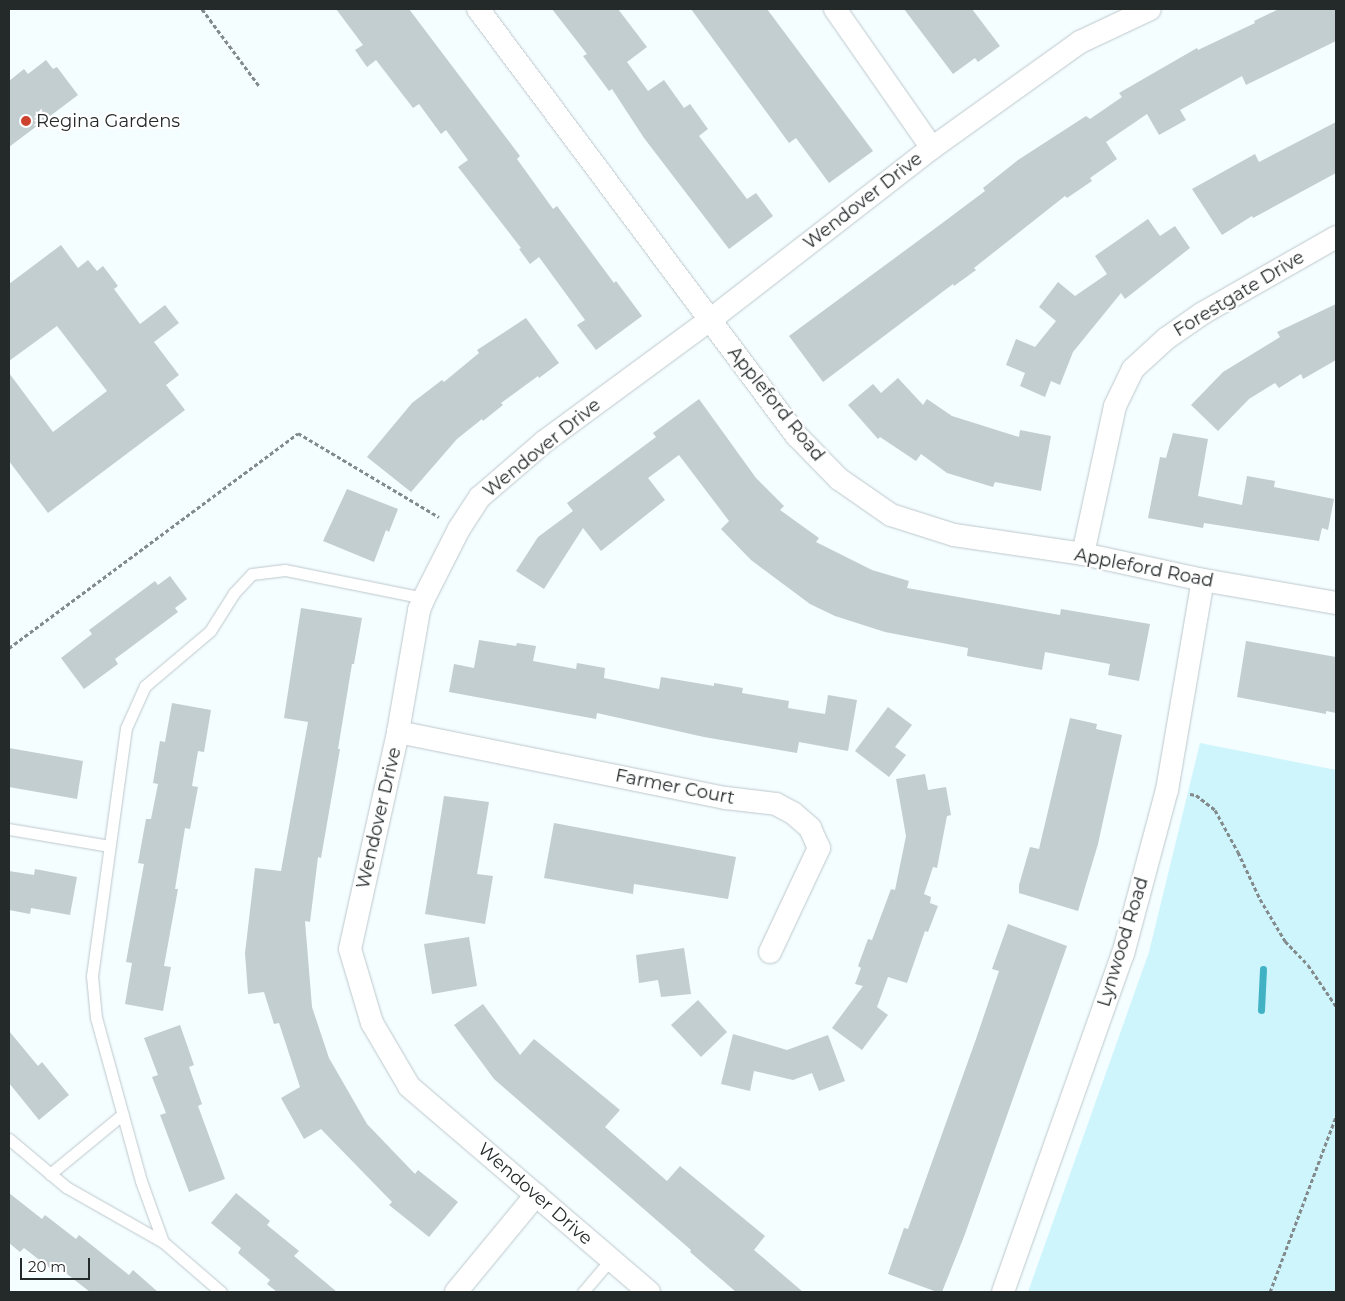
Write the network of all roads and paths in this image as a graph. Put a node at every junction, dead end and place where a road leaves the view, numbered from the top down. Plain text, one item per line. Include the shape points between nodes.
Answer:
1 (202, 9) edge
2 (478, 9) edge
3 (835, 9) edge
4 (1150, 9) edge
5 (260, 87) dead end
6 (932, 148) junction
7 (1336, 237) edge
8 (710, 320) junction
9 (459, 529) junction
10 (1083, 554) junction
11 (1203, 580) junction
12 (424, 598) junction
13 (1336, 603) edge
14 (9, 648) edge
15 (398, 732) junction
16 (1167, 790) junction
17 (9, 829) edge
18 (109, 846) junction
19 (770, 952) dead end
20 (1336, 1006) edge
21 (123, 1114) junction
22 (1336, 1116) edge
23 (9, 1139) edge
24 (50, 1174) junction
25 (536, 1195) junction
26 (163, 1242) junction
27 (611, 1259) junction
28 (221, 1292) edge
29 (456, 1292) edge
30 (583, 1292) edge
31 (649, 1292) edge
32 (1003, 1292) edge
33 (1270, 1292) edge

1 - 5 path
2 - 8 street, Appleford Road
3 - 6 street
4 - 6 street, Wendover Drive via 1080,42
6 - 8 street, Wendover Drive
7 - 10 street, Forestgate Drive via 1203,313 1167,338 1133,369 1114,406
8 - 9 street, Wendover Drive via 545,441 480,497
8 - 10 street, Appleford Road via 796,435 839,480 891,515 954,536
9 - 12 street, Wendover Drive
9 - 14 path via 298,433
10 - 11 street, Appleford Road
11 - 13 street, Appleford Road
11 - 16 street, Lynwood Road
12 - 15 street, Wendover Drive
12 - 18 lane via 286,570 252,574 234,593 210,631 145,686 126,728
15 - 19 street, Farmer Court via 726,798 776,804 793,813 810,828 819,848
15 - 25 street, Wendover Drive via 350,949 372,1022 409,1086
16 - 20 path via 1196,795 1215,810 1285,941 1308,965
16 - 32 street, Lynwood Road via 1123,954
17 - 18 lane
18 - 21 lane via 92,976 96,1018
21 - 24 lane
21 - 26 lane via 141,1181
22 - 33 path
23 - 24 lane
24 - 26 lane via 66,1187
25 - 27 street, Wendover Drive
25 - 29 street
26 - 28 lane
27 - 30 lane
27 - 31 street, Wendover Drive

